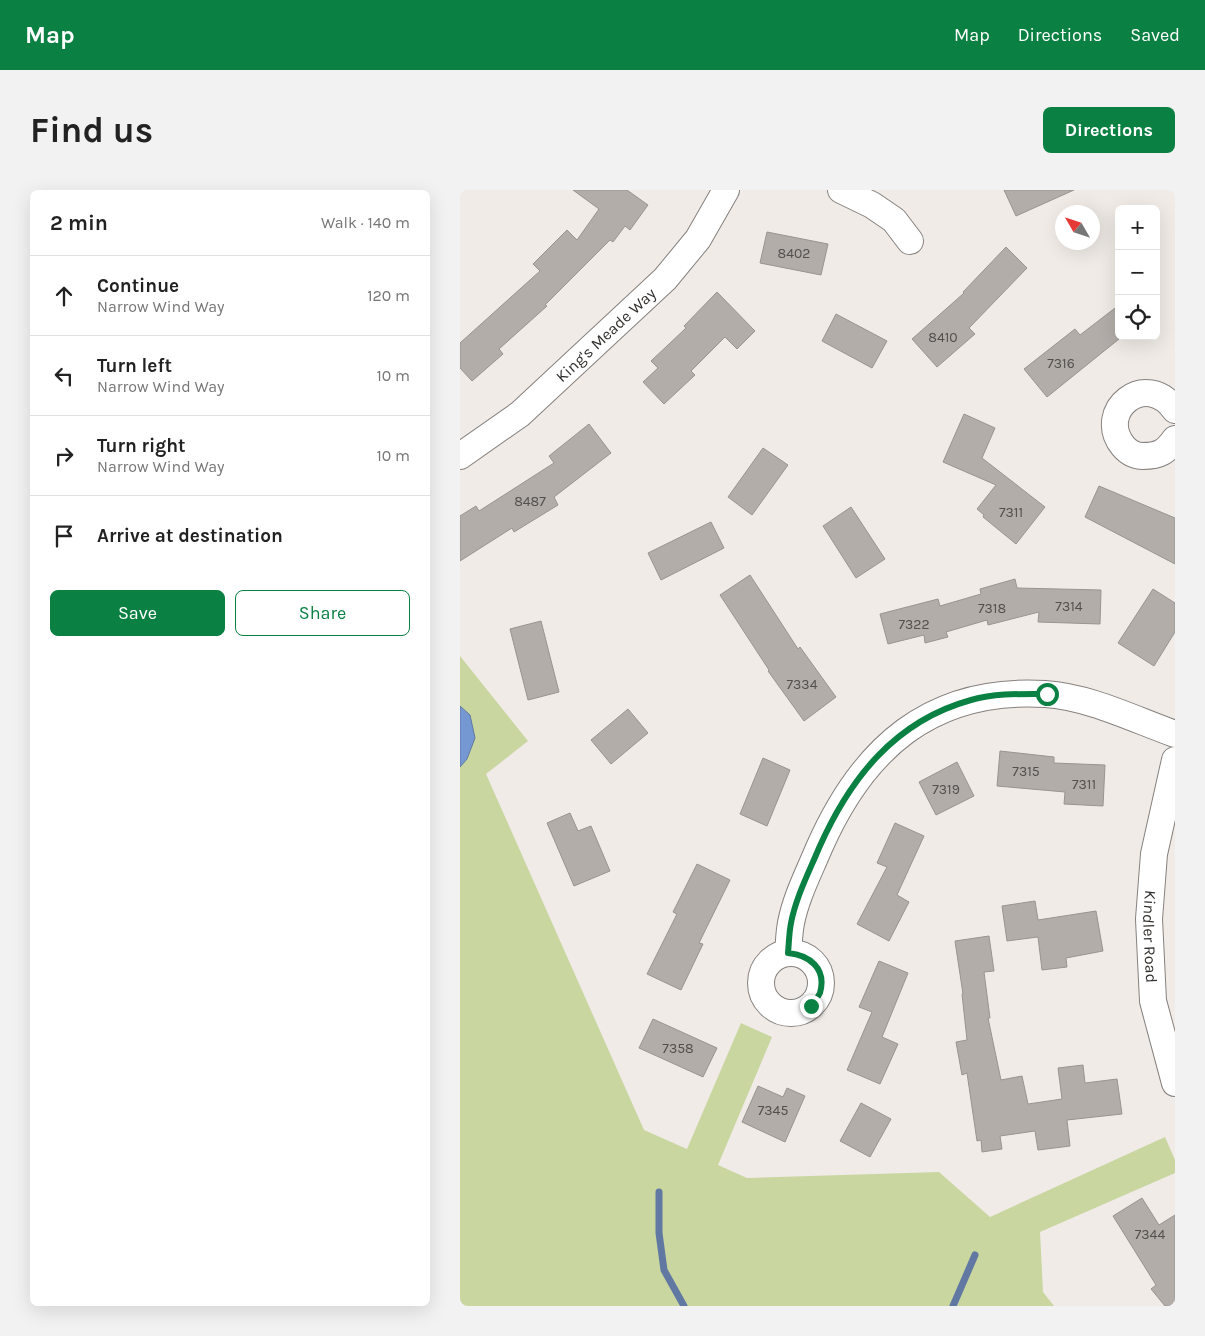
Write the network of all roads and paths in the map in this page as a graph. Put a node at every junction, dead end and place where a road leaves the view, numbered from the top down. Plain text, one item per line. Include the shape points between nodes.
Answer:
1 (726, 190) edge
2 (841, 190) edge
3 (910, 242) dead end
4 (1175, 410) edge
5 (1175, 439) edge
6 (460, 456) edge
7 (1175, 734) edge
8 (1175, 760) edge
9 (788, 953) dead end
10 (1175, 1083) edge

1 - 6 street, King's Meade Way via 698,239 665,279 520,414
2 - 3 street via 894,220
4 - 5 street via 1158,394 1146,392 1129,398 1119,408 1114,424 1118,439 1127,451 1139,456 1154,456 1169,448
7 - 9 street via 1090,702 1047,694 972,699 904,730 874,759 832,819 791,922
8 - 10 street, Kindler Road via 1154,854 1149,919 1152,1002

